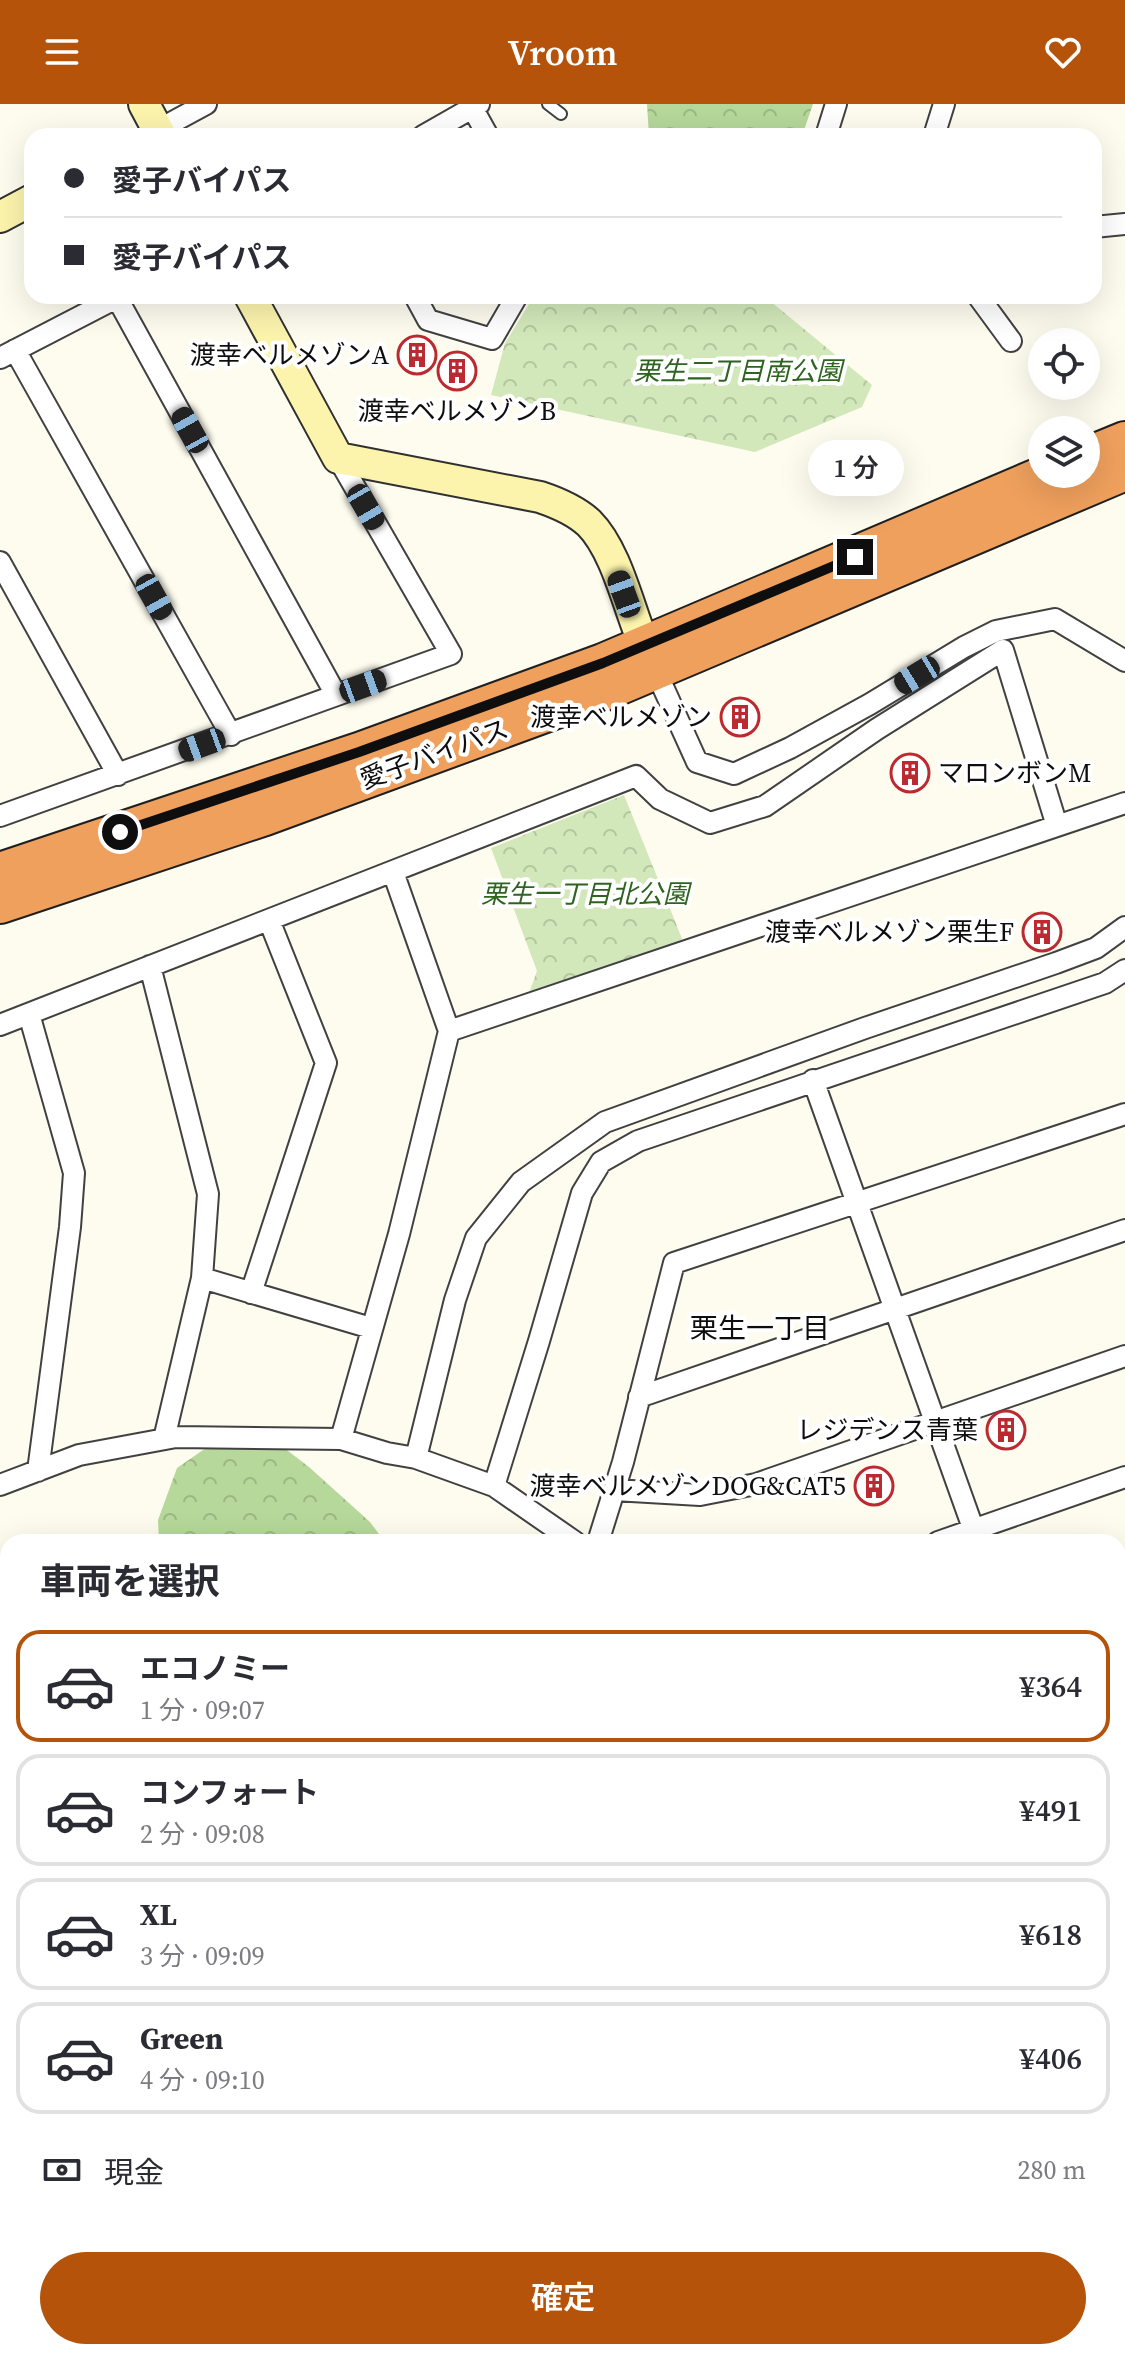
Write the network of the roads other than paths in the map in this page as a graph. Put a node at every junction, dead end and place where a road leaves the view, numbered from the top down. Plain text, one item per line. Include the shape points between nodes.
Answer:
1 (206, 104) edge
2 (548, 104) edge
3 (836, 104) edge
4 (944, 104) edge
5 (476, 106) edge
6 (561, 114) dead end
7 (153, 126) edge
8 (437, 128) edge
9 (485, 128) edge
10 (828, 128) edge
11 (936, 128) edge
12 (24, 204) edge
13 (0, 217) edge
14 (1125, 224) edge
15 (1102, 226) edge
16 (105, 304) edge
17 (123, 304) edge
18 (254, 304) edge
19 (419, 304) edge
20 (512, 304) edge
21 (984, 304) edge
22 (1011, 341) dead end
23 (8, 354) edge
24 (1125, 441) edge
25 (1100, 451) edge
26 (338, 458) junction
27 (1125, 471) edge
28 (1028, 483) edge
29 (0, 562) edge
30 (650, 659) junction
31 (1125, 661) edge
32 (336, 695) junction
33 (231, 735) junction
34 (118, 775) junction
35 (1125, 803) edge
36 (2, 812) edge
37 (1057, 826) junction
38 (0, 872) edge
39 (393, 872) junction
40 (0, 904) edge
41 (269, 920) junction
42 (1125, 927) edge
43 (150, 966) junction
44 (1125, 970) edge
45 (29, 1014) junction
46 (0, 1025) edge
47 (449, 1031) junction
48 (813, 1080) junction
49 (1125, 1114) edge
50 (858, 1204) junction
51 (1125, 1230) edge
52 (202, 1278) junction
53 (251, 1293) junction
54 (895, 1309) junction
55 (371, 1328) junction
56 (1125, 1356) edge
57 (639, 1397) junction
58 (935, 1422) junction
59 (164, 1439) junction
60 (341, 1439) junction
61 (416, 1458) junction
62 (38, 1471) junction
63 (1125, 1477) edge
64 (0, 1485) edge
65 (494, 1486) junction
66 (614, 1490) junction
67 (563, 1534) edge
68 (600, 1534) edge
69 (974, 1534) edge
70 (980, 1534) edge

1 - 7 street
2 - 6 lane
3 - 10 street
4 - 11 street
5 - 8 street
5 - 9 street
12 - 13 street
14 - 15 street
16 - 23 street
17 - 32 street
18 - 26 street
19 - 20 street via 428,320 492,339
21 - 22 street
23 - 33 street
24 - 25 highway
26 - 30 street via 566,506 602,539
26 - 32 street via 451,654
27 - 30 highway, 愛子バイパス
28 - 30 highway, 愛子バイパス
29 - 34 street
30 - 31 street via 697,762 734,774 790,748 996,631 1055,619
30 - 38 highway, 愛子バイパス
30 - 40 highway, 愛子バイパス via 265,816
32 - 33 street
33 - 34 street
34 - 36 street
35 - 37 street
37 - 39 street via 1003,650 765,806 710,823 660,799 636,776
37 - 47 street
39 - 41 street
39 - 47 street
41 - 43 street
41 - 53 street via 326,1063
42 - 61 street via 1096,948 605,1122 521,1182 476,1238
43 - 45 street
43 - 52 street via 208,1194
44 - 48 street via 1105,983
45 - 46 street
45 - 62 street via 74,1173
47 - 55 street
48 - 50 street
48 - 65 street via 638,1141 601,1162 582,1193
49 - 50 street
50 - 54 street
50 - 57 street via 674,1263
51 - 54 street
52 - 53 street
52 - 59 street
53 - 55 street
54 - 57 street
54 - 58 street
55 - 60 street
56 - 58 street
57 - 66 street
58 - 66 street via 756,1484 700,1495
58 - 69 street
59 - 60 street
59 - 62 street via 79,1455
60 - 61 street
61 - 65 street
62 - 64 street
63 - 70 street
65 - 67 street
66 - 68 street

